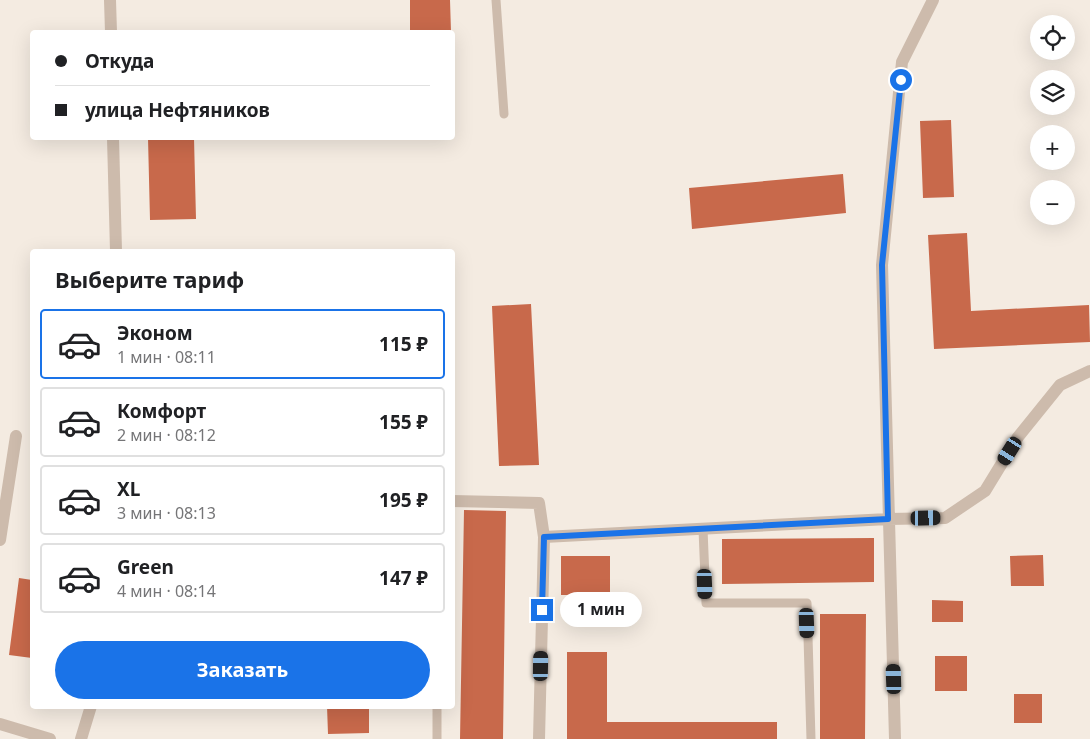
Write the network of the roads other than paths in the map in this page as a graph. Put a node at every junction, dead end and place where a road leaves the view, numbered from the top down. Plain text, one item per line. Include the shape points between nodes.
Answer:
1 (110, 0) edge
2 (496, 0) edge
3 (933, 0) edge
4 (111, 30) edge
5 (504, 114) dead end
6 (113, 140) edge
7 (116, 249) edge
8 (1090, 371) edge
9 (16, 436) dead end
10 (455, 501) edge
11 (888, 519) junction
12 (703, 529) junction
13 (544, 537) junction
14 (0, 540) edge
15 (90, 709) edge
16 (438, 709) edge
17 (0, 724) edge
18 (50, 739) edge
19 (82, 739) edge
20 (437, 739) edge
21 (540, 739) edge
22 (811, 739) edge
23 (895, 739) edge

1 - 4 street
2 - 5 lane
3 - 11 street via 902,62 882,265
6 - 7 street
8 - 11 street via 1060,385 1018,437 985,490 945,518
9 - 14 street
10 - 13 street via 539,503
11 - 12 street
11 - 23 street
12 - 13 street
12 - 22 lane via 706,602 806,603
13 - 21 street
15 - 19 street
16 - 20 lane
17 - 18 street

